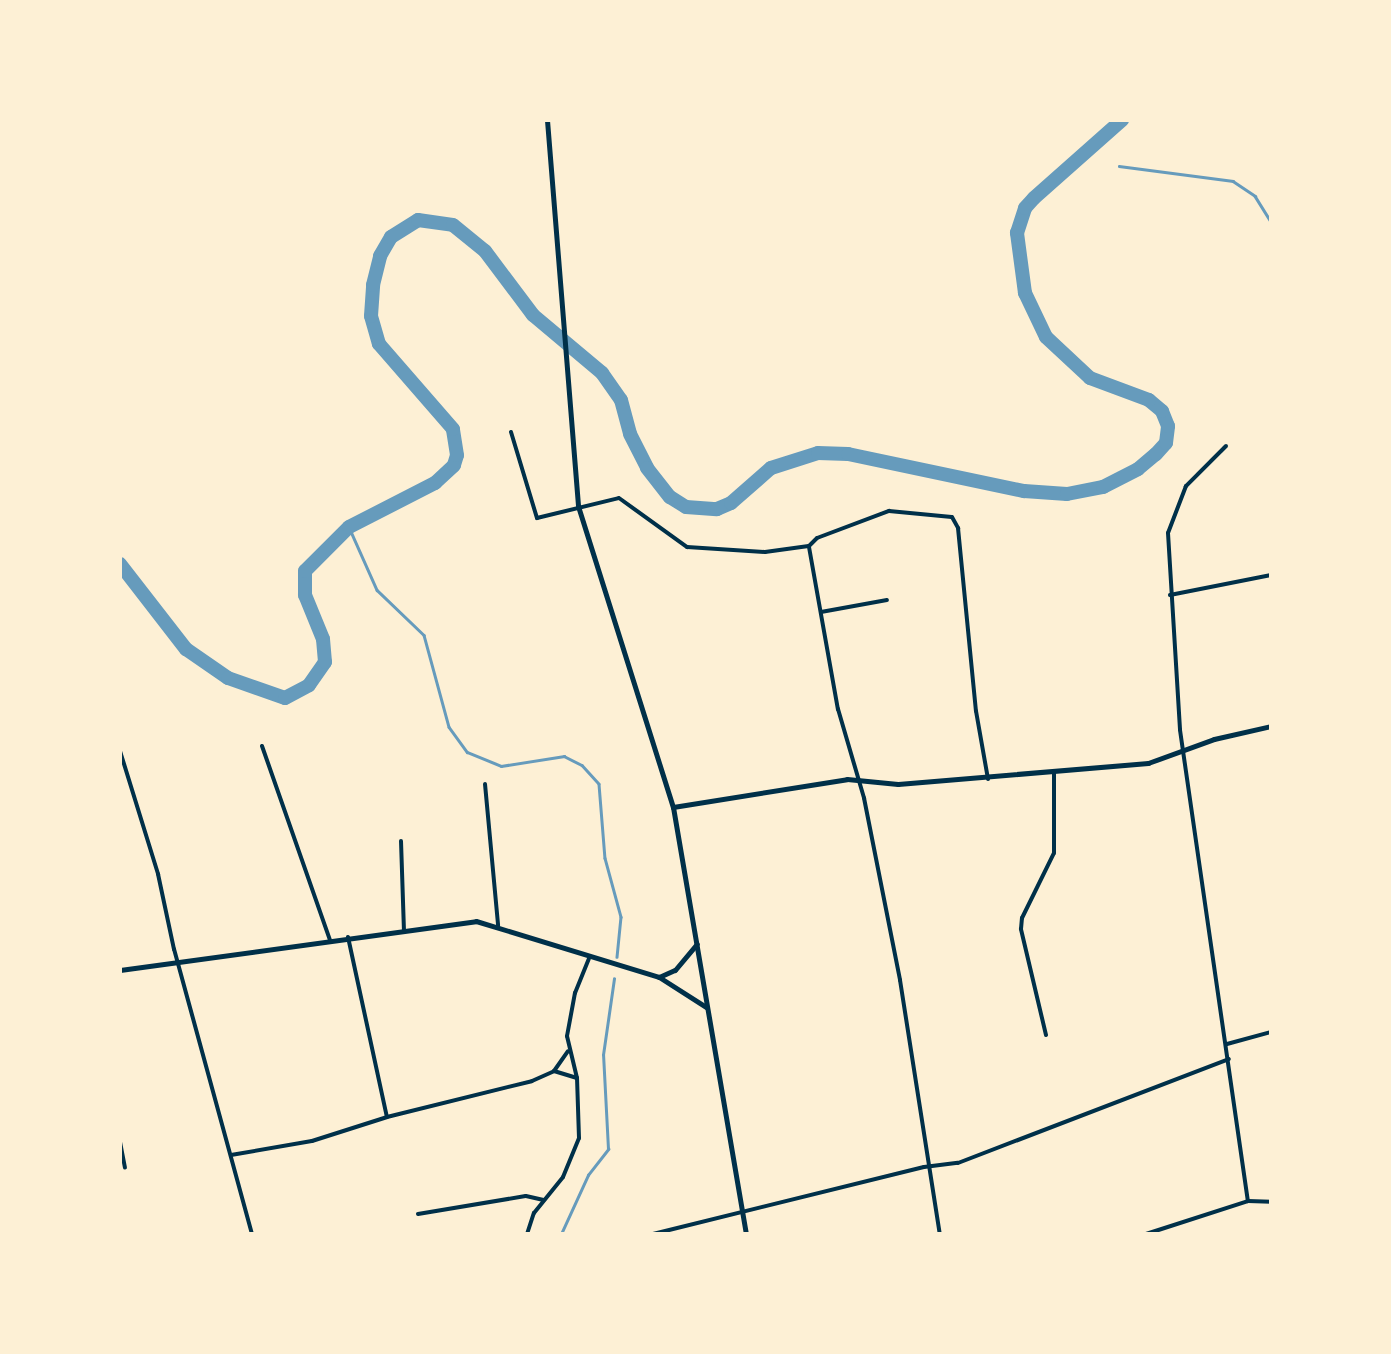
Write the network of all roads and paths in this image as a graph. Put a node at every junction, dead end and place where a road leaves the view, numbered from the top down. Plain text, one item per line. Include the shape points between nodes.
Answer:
1 (547, 120) edge
2 (511, 432) dead end
3 (1226, 446) dead end
4 (578, 506) junction
5 (809, 546) junction
6 (1271, 574) edge
7 (1170, 595) junction
8 (888, 600) dead end
9 (821, 612) junction
10 (1271, 726) edge
11 (262, 746) dead end
12 (120, 750) edge
13 (1183, 752) junction
14 (1054, 773) junction
15 (988, 779) junction
16 (859, 780) junction
17 (485, 784) dead end
18 (673, 807) junction
19 (401, 841) dead end
20 (498, 924) junction
21 (404, 930) junction
22 (348, 937) junction
23 (330, 940) junction
24 (696, 944) junction
25 (589, 959) junction
26 (178, 960) junction
27 (120, 970) edge
28 (659, 978) junction
29 (706, 1007) junction
30 (1271, 1032) edge
31 (1046, 1035) dead end
32 (1227, 1044) junction
33 (568, 1052) junction
34 (1229, 1059) junction
35 (554, 1071) junction
36 (577, 1078) junction
37 (387, 1117) junction
38 (120, 1142) edge
39 (231, 1156) junction
40 (932, 1165) junction
41 (125, 1168) dead end
42 (544, 1200) junction
43 (1248, 1201) junction
44 (1271, 1202) edge
45 (742, 1211) junction
46 (418, 1214) dead end
47 (252, 1234) edge
48 (527, 1234) edge
49 (653, 1234) edge
50 (746, 1234) edge
51 (940, 1234) edge
52 (1146, 1234) edge

1 - 4 street
2 - 4 street via 537,518
3 - 7 street via 1193,476 1170,519
4 - 5 street via 618,498 687,547 765,552
4 - 18 street
5 - 9 street
5 - 15 street via 889,511 944,514 955,522
6 - 7 street
7 - 13 street
8 - 9 street
9 - 16 street
10 - 13 street
11 - 23 street
12 - 26 street
13 - 14 street via 1148,763
13 - 32 street
14 - 15 street
14 - 31 street via 1054,853 1021,929
15 - 16 street
16 - 18 street
16 - 40 street
17 - 20 street
18 - 24 street
19 - 21 street
20 - 21 street
20 - 25 street
21 - 22 street
22 - 23 street
22 - 37 street
23 - 26 street
24 - 28 street
24 - 29 street
25 - 28 street
25 - 33 street via 575,993
26 - 27 street
26 - 39 street
28 - 29 street
29 - 45 street
30 - 32 street
32 - 34 street
33 - 35 street
33 - 36 street
34 - 40 street via 1007,1147
34 - 43 street
35 - 36 street
35 - 37 street
36 - 42 street via 580,1138
37 - 39 street via 312,1141
38 - 41 street
39 - 47 street
40 - 45 street
40 - 51 street
42 - 46 street via 526,1196
42 - 48 street
43 - 44 street
43 - 52 street
45 - 49 street
45 - 50 street

